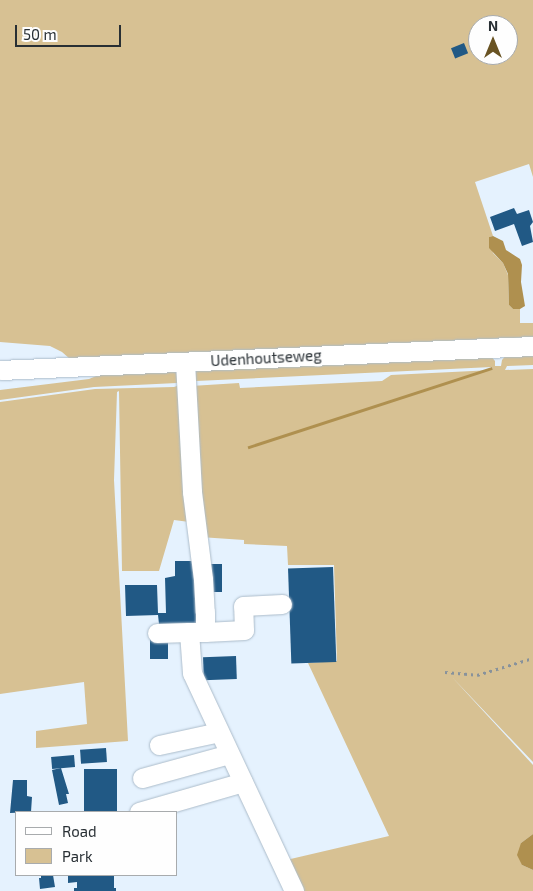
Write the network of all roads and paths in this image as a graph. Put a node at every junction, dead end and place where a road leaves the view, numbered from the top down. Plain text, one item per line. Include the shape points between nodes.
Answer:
1 (533, 346) edge
2 (185, 362) junction
3 (0, 370) edge
4 (282, 604) dead end
5 (197, 632) junction
6 (157, 633) dead end
7 (533, 658) edge
8 (445, 672) dead end
9 (219, 732) junction
10 (159, 745) dead end
11 (229, 754) junction
12 (142, 778) dead end
13 (243, 782) junction
14 (142, 811) edge
15 (294, 891) edge

1 - 2 street, Udenhoutseweg
2 - 3 street, Udenhoutseweg
2 - 5 street via 192,492 203,579
4 - 5 street via 243,606 244,630
5 - 6 street
5 - 9 street via 192,673
7 - 8 path via 477,675
9 - 10 street
9 - 11 street
11 - 12 street
11 - 13 street
13 - 14 street
13 - 15 street

